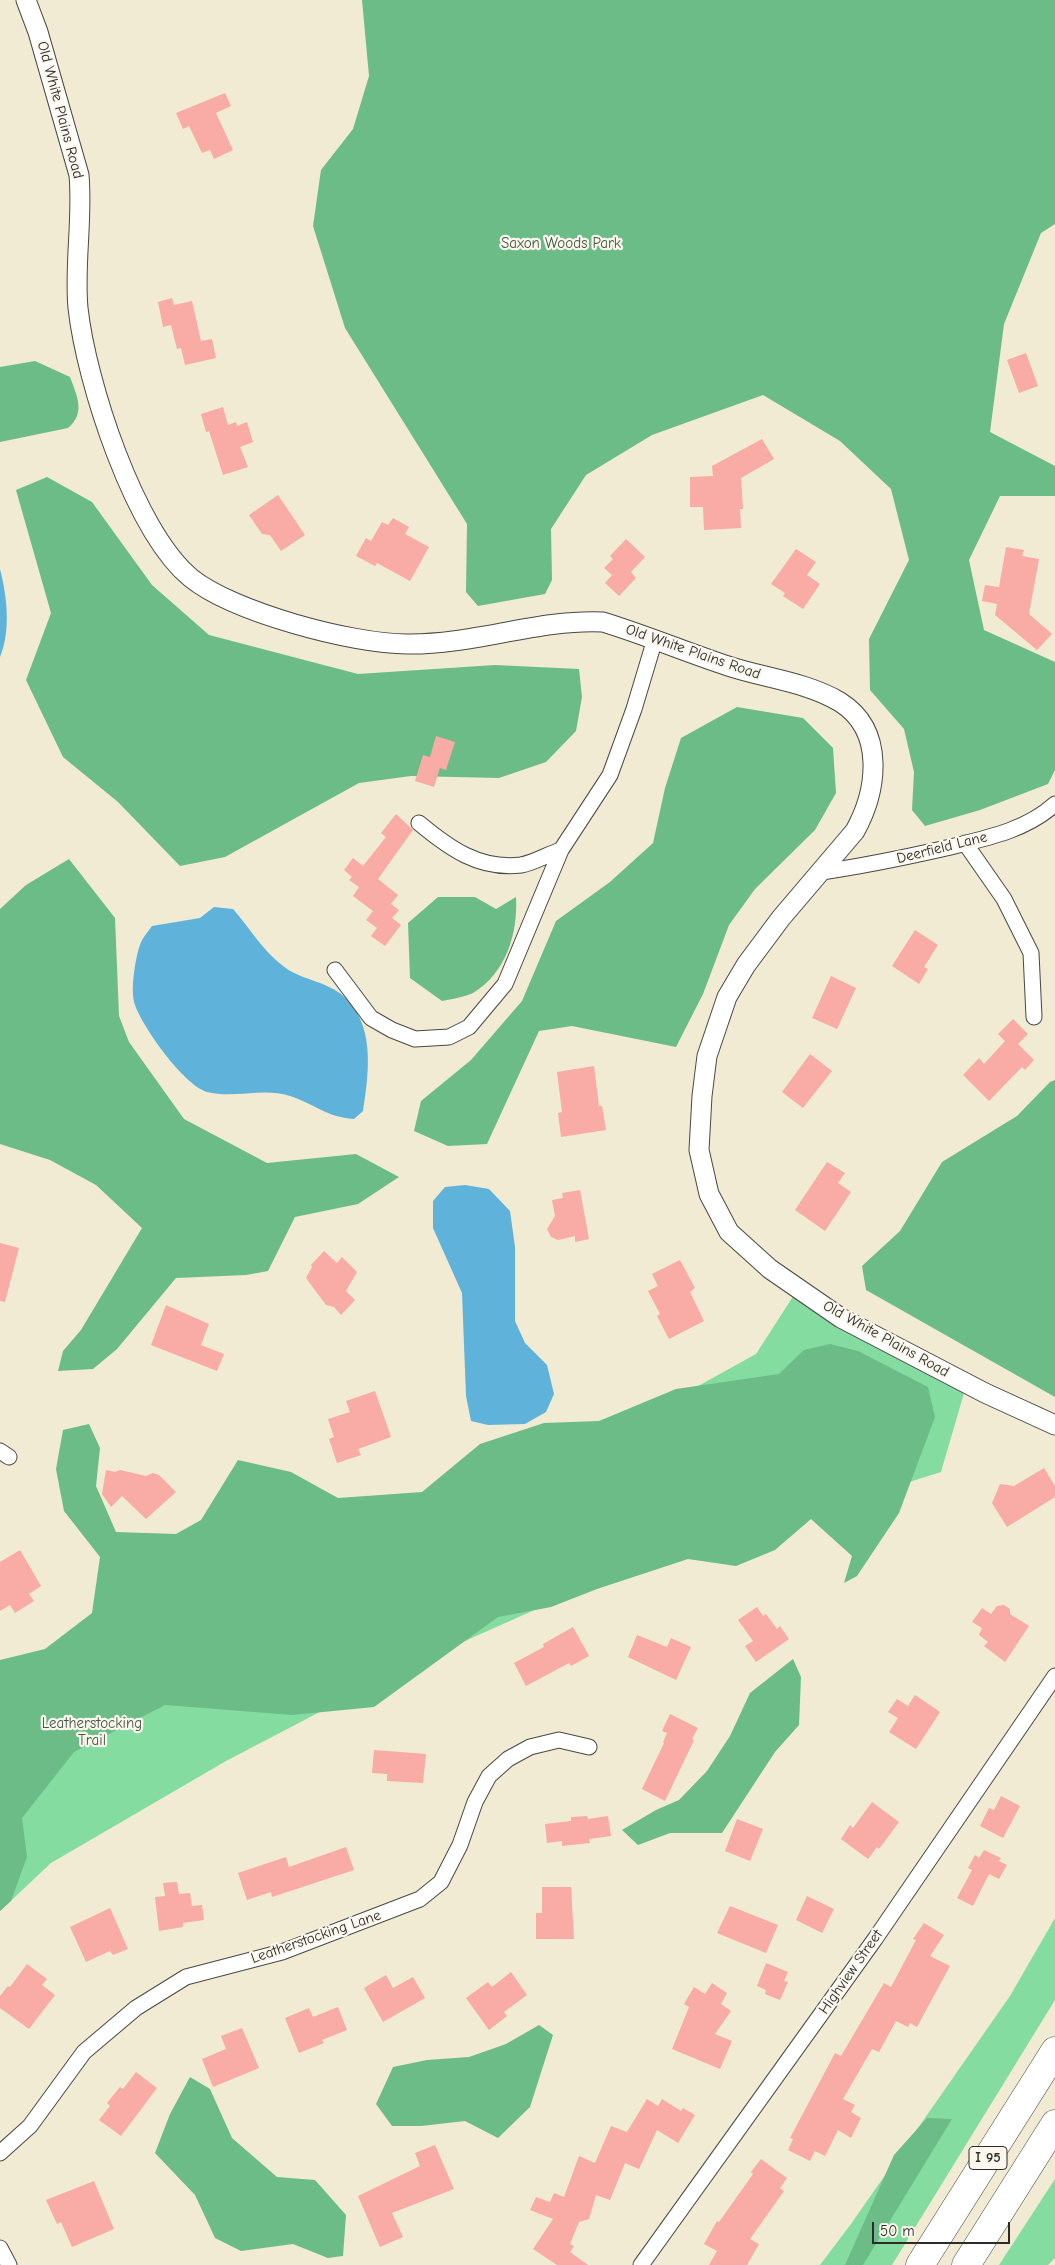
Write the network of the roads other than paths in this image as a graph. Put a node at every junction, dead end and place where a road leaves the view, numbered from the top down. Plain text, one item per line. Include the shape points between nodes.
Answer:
1 (26, 0) edge
2 (655, 639) junction
3 (1055, 804) edge
4 (419, 823) dead end
5 (966, 843) junction
6 (561, 850) junction
7 (822, 872) junction
8 (335, 970) dead end
9 (1034, 1017) dead end
10 (1055, 1426) edge
11 (1055, 1676) edge
12 (589, 1747) dead end
13 (1055, 2051) edge
14 (1055, 2124) edge
15 (0, 2153) edge
16 (0, 2248) edge
17 (9, 2265) edge
18 (641, 2265) edge
19 (920, 2265) edge
20 (966, 2265) edge

1 - 2 street, Old White Plains Road via 46,56 79,175 78,306 91,372 109,433 127,475 158,541 173,560 192,578 234,602 304,627 381,642 407,644 462,640 581,620 603,622
2 - 6 street via 610,775
2 - 7 street, Old White Plains Road via 840,702 864,727 872,746 874,771 865,813 855,832
3 - 5 street, Deerfield Lane via 1043,815 1013,830
4 - 6 street via 470,859 491,865 522,865
5 - 7 street, Deerfield Lane via 885,862
5 - 9 street via 1004,899 1031,953
6 - 8 street via 505,984 469,1027 449,1038 415,1039 371,1018
7 - 10 street, Old White Plains Road via 781,918 726,997 708,1056 702,1096 699,1150 709,1194 729,1232 770,1269 841,1318
11 - 18 street, Highview Street via 875,1938
12 - 15 street, Leatherstocking Lane via 558,1740 530,1747 508,1758 490,1776 475,1802 460,1845 441,1882 420,1899 282,1952 186,1977 136,2008 84,2052 30,2126
13 - 19 highway, I 95
14 - 20 highway, I 95
16 - 17 street

